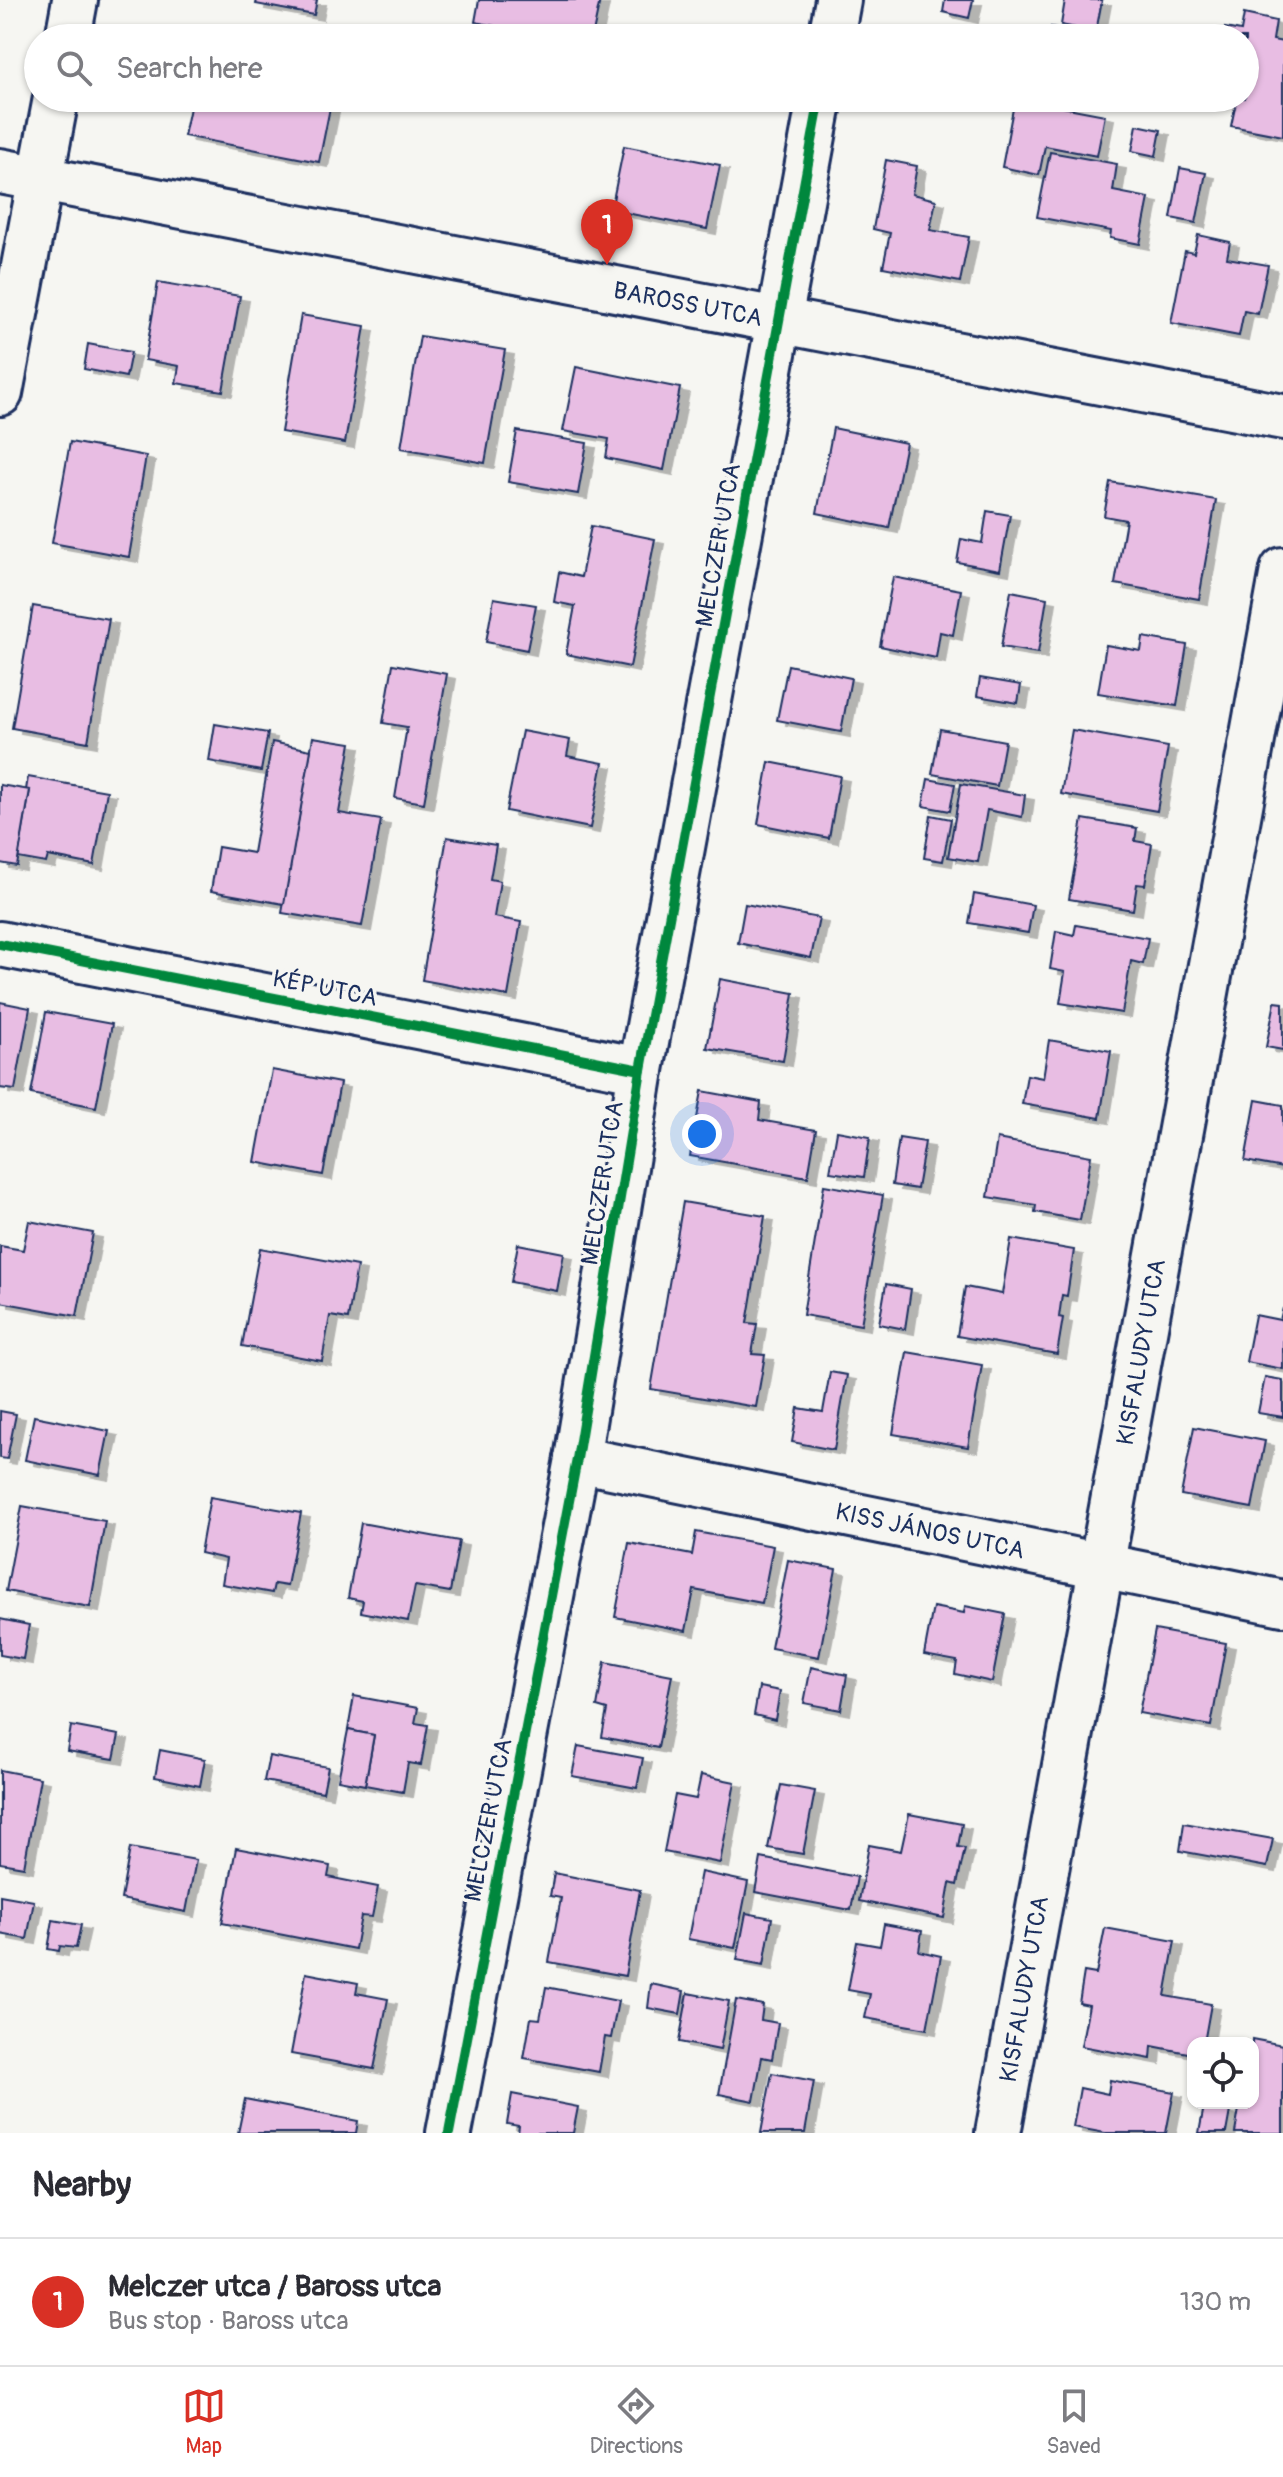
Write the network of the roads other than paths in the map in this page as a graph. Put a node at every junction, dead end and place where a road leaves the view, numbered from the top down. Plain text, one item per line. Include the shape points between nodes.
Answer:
1 (75, 0) edge
2 (838, 0) edge
3 (71, 24) edge
4 (834, 24) edge
5 (49, 112) edge
6 (817, 112) edge
7 (20, 175) edge
8 (779, 322) junction
9 (0, 393) edge
10 (1283, 417) edge
11 (1283, 570) edge
12 (0, 944) edge
13 (641, 1070) junction
14 (577, 1459) junction
15 (1102, 1567) junction
16 (1283, 1603) edge
17 (449, 2133) edge
18 (998, 2133) edge

1 - 3 street
2 - 4 street
5 - 7 street
6 - 8 street, MELCZER UTCA
7 - 8 street, BAROSS UTCA
7 - 9 street
8 - 10 street, BAROSS UTCA
8 - 13 street, MELCZER UTCA
11 - 15 street, KISFALUDY UTCA
12 - 13 street, KÉP UTCA
13 - 14 street, MELCZER UTCA
14 - 15 street, KISS JÁNOS UTCA
14 - 17 street, MELCZER UTCA
15 - 16 street, KISS JÁNOS UTCA
15 - 18 street, KISFALUDY UTCA

